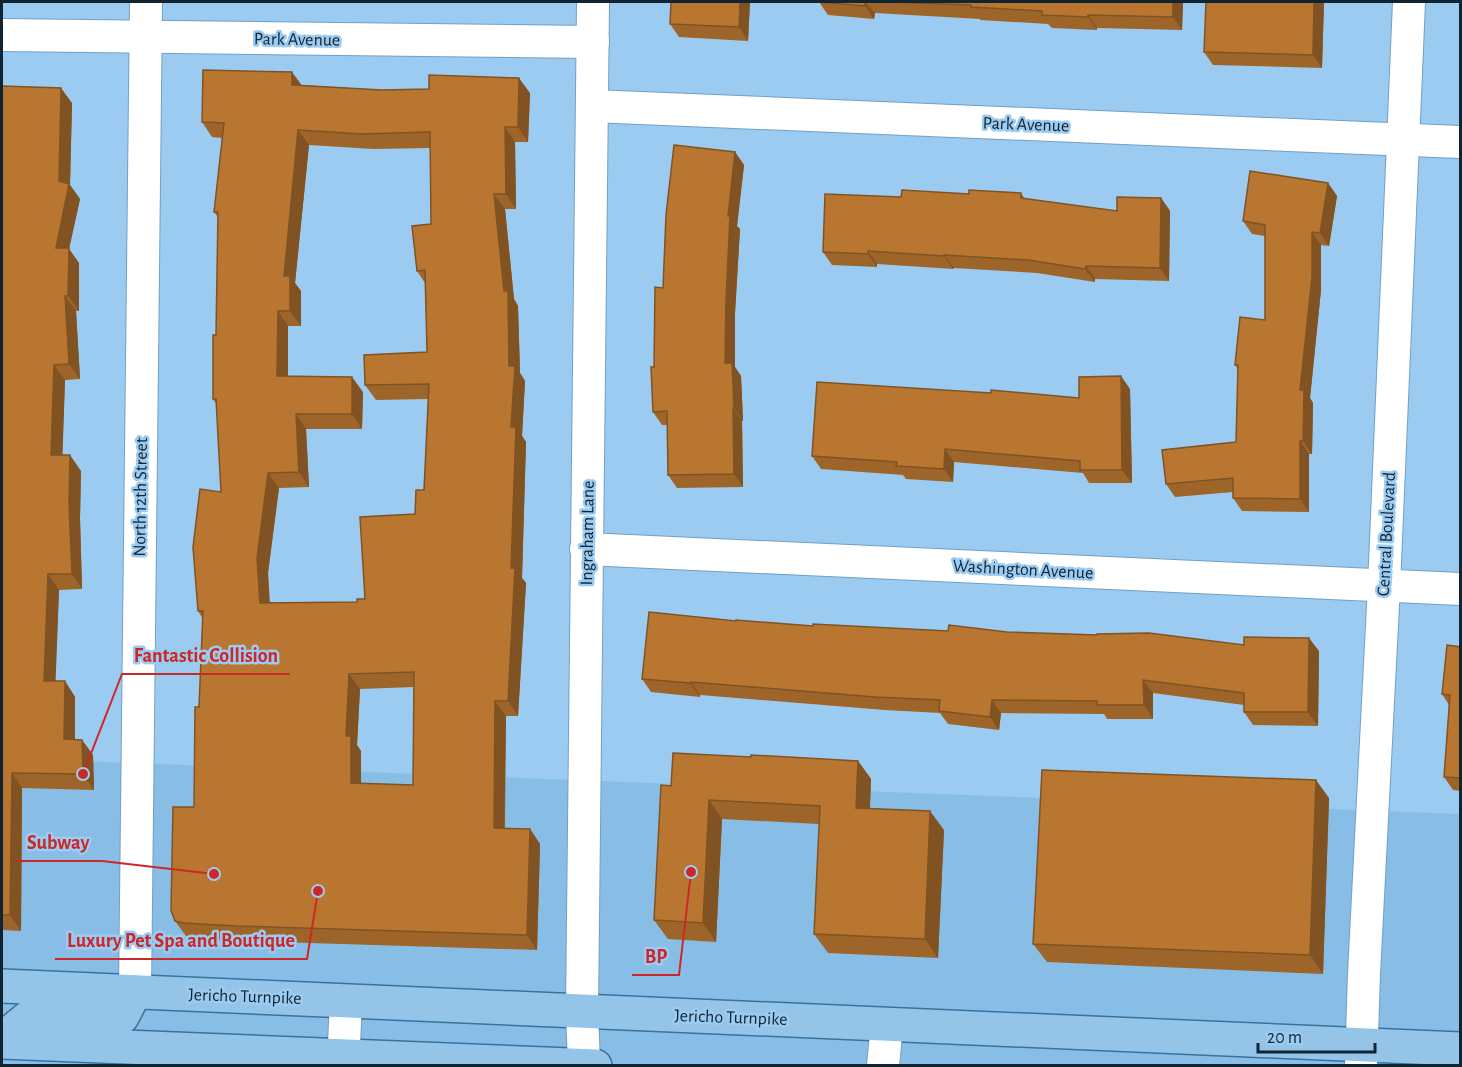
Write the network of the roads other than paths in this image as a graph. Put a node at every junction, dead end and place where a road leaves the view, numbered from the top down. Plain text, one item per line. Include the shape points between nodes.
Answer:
1 (146, 2) edge
2 (593, 2) edge
3 (1409, 2) edge
4 (2, 35) edge
5 (145, 37) junction
6 (593, 42) junction
7 (592, 106) junction
8 (1403, 140) junction
9 (1461, 142) edge
10 (586, 549) junction
11 (1384, 586) junction
12 (1461, 589) edge
13 (2, 986) edge
14 (135, 992) junction
15 (346, 1001) junction
16 (582, 1011) junction
17 (887, 1024) junction
18 (2, 1041) edge
19 (1461, 1049) edge
20 (1361, 1055) edge
21 (344, 1060) edge
22 (584, 1065) edge
23 (595, 1065) edge
24 (884, 1065) edge

1 - 5 street, North 12th Street
2 - 6 street, Ingraham Lane
3 - 8 street, Central Boulevard
4 - 5 street, Park Avenue
5 - 6 street, Park Avenue
5 - 14 street, North 12th Street
6 - 7 street, Ingraham Lane
7 - 8 street, Park Avenue
7 - 10 street, Ingraham Lane
8 - 9 street, Park Avenue
8 - 11 street, Central Boulevard
10 - 11 street, Washington Avenue
10 - 16 street, Ingraham Lane
11 - 12 street, Washington Avenue
11 - 20 street, Central Boulevard
13 - 14 main road, Jericho Turnpike
14 - 15 main road, Jericho Turnpike
14 - 18 main road via 122,1017 29,1017
15 - 16 main road, Jericho Turnpike
15 - 21 street
16 - 17 main road, Jericho Turnpike
16 - 22 street, Ingraham Lane
17 - 20 main road, Jericho Turnpike
17 - 24 street
18 - 21 main road
19 - 20 main road, Jericho Turnpike
21 - 22 main road
22 - 23 main road

